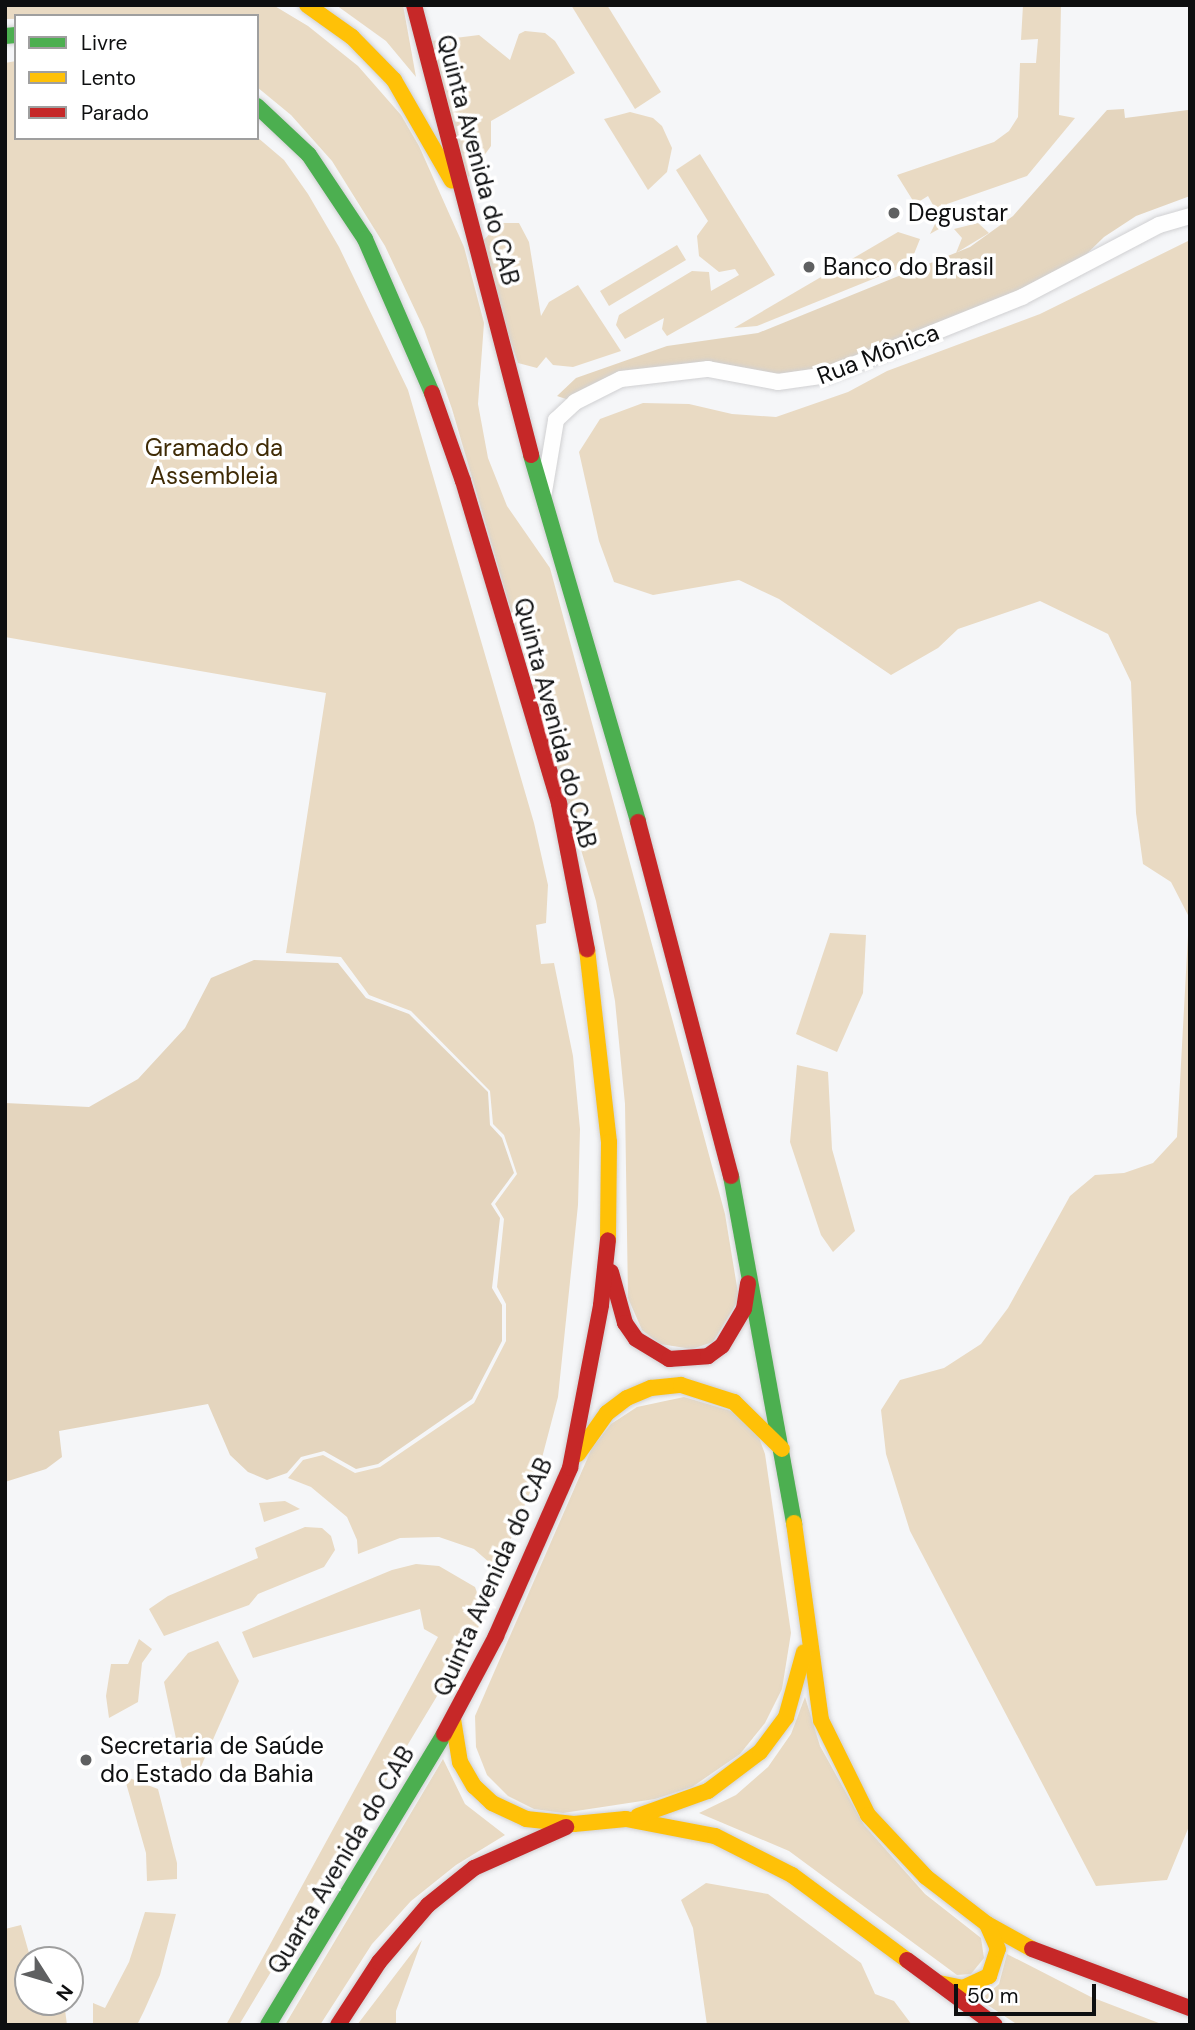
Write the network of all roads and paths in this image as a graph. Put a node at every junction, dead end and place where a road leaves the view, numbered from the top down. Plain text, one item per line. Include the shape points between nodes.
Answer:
1 (307, 5) edge
2 (414, 5) edge
3 (259, 108) edge
4 (1190, 216) edge
5 (472, 221) junction
6 (543, 499) junction
7 (608, 1243) junction
8 (750, 1257) junction
9 (785, 1453) junction
10 (570, 1468) junction
11 (807, 1633) junction
12 (453, 1719) junction
13 (626, 1819) junction
14 (574, 1824) junction
15 (987, 1924) junction
16 (934, 1981) junction
17 (1190, 2008) edge
18 (268, 2025) edge
19 (338, 2025) edge
20 (995, 2025) edge

1 - 5 main road via 352,37 394,80
2 - 5 main road, Quinta Avenida do CAB
3 - 7 main road, Quinta Avenida do CAB via 309,155 365,239 429,385 463,481 559,804 585,929 609,1142
4 - 6 street, Rua Mônica via 1159,225 1023,297 828,375 778,382 708,369 648,373 596,390 556,420
5 - 6 main road, Quinta Avenida do CAB
6 - 8 main road, Quinta Avenida do CAB via 708,1079
7 - 8 main road via 613,1290 625,1323 636,1339 669,1359 708,1356 736,1329 744,1310
7 - 10 main road, Quinta Avenida do CAB via 599,1318
8 - 9 main road, Quinta Avenida do CAB
9 - 10 main road via 755,1417 734,1402 681,1385 651,1388 627,1398 590,1433
9 - 11 main road, Quinta Avenida do CAB
10 - 12 main road, Quinta Avenida do CAB via 496,1636
11 - 13 main road via 796,1693 786,1717 760,1752 708,1791
11 - 15 main road, Quinta Avenida do CAB via 821,1720 868,1815 905,1858
12 - 14 main road via 460,1762 474,1786 492,1803 526,1819
12 - 18 main road, Quarta Avenida do CAB
13 - 14 main road
13 - 16 main road via 715,1836 765,1859
14 - 19 main road via 504,1852 446,1889 399,1936
15 - 16 main road via 999,1949 989,1976 963,1988
15 - 17 main road, Quinta Avenida do CAB via 1051,1960
16 - 20 main road

